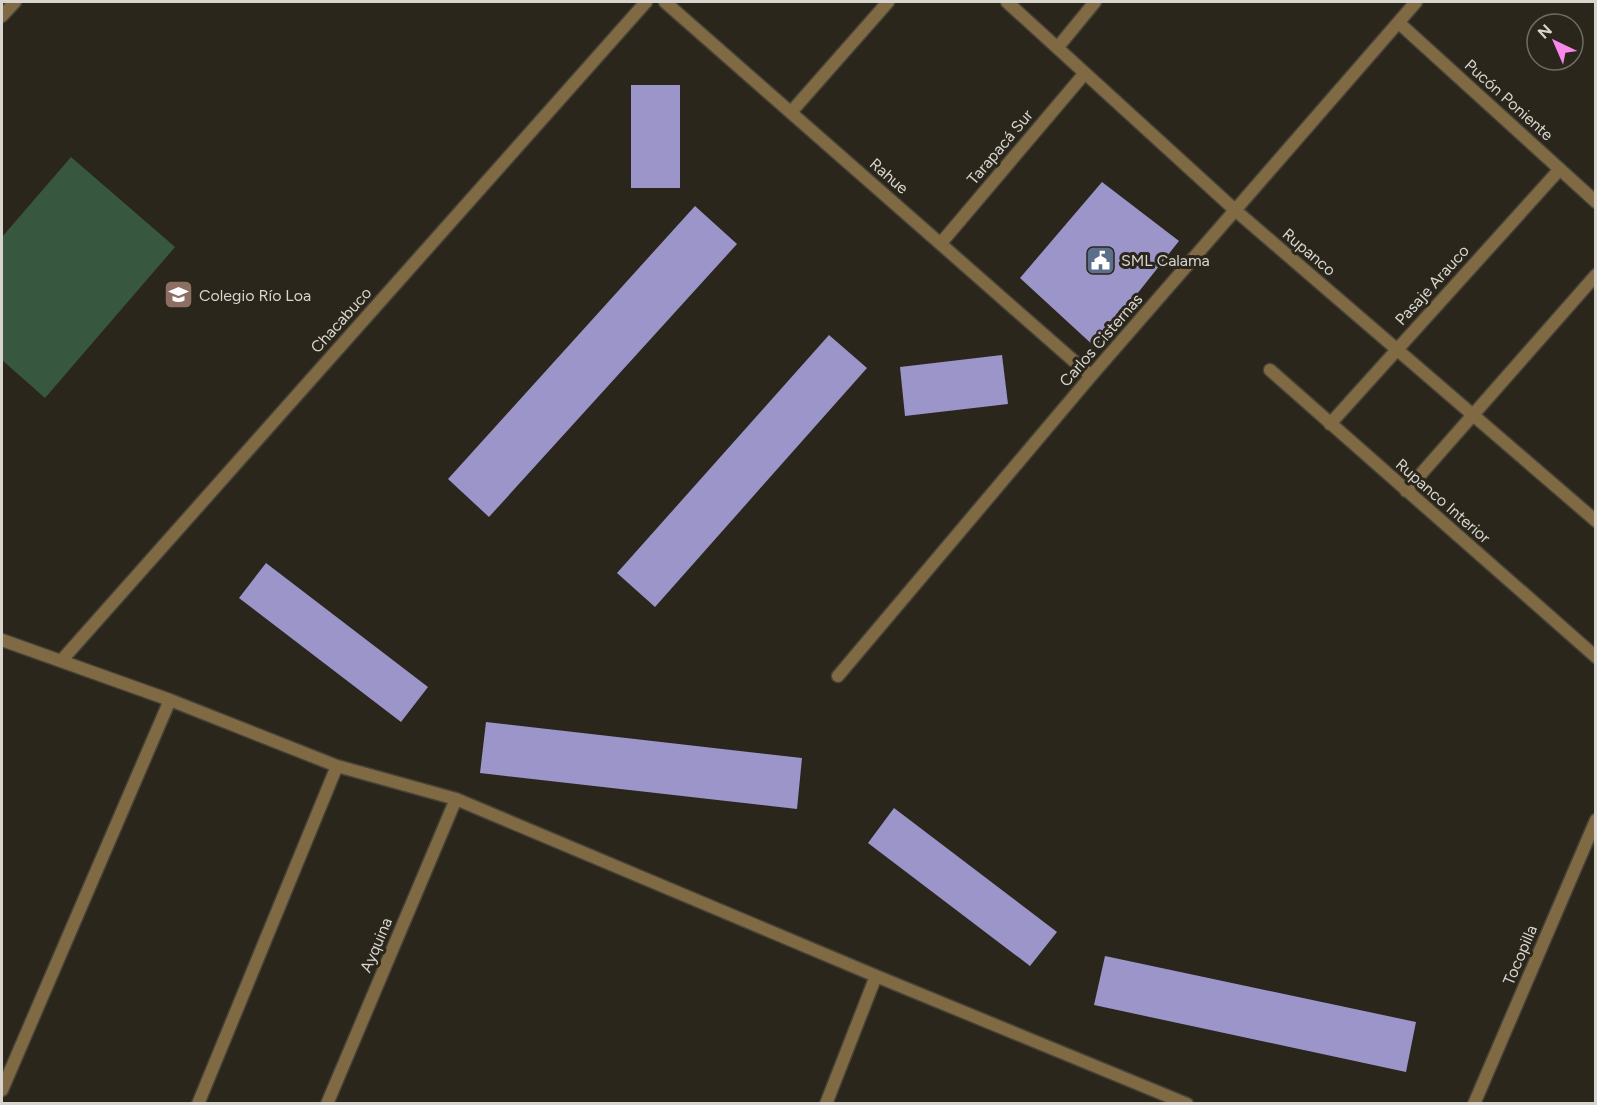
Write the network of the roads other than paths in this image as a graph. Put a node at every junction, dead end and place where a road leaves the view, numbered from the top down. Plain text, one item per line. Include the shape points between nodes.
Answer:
1 (15, 2) edge
2 (646, 2) edge
3 (665, 2) edge
4 (888, 2) edge
5 (1007, 2) edge
6 (1095, 2) edge
7 (1416, 2) edge
8 (2, 16) edge
9 (1399, 23) junction
10 (1058, 47) junction
11 (1085, 73) junction
12 (792, 111) junction
13 (1560, 169) junction
14 (1596, 202) edge
15 (1235, 210) junction
16 (941, 243) junction
17 (1596, 275) edge
18 (1397, 348) junction
19 (1270, 370) dead end
20 (1091, 376) junction
21 (1474, 415) junction
22 (1330, 424) junction
23 (1406, 491) junction
24 (1596, 521) edge
25 (2, 640) edge
26 (1596, 657) edge
27 (61, 661) junction
28 (838, 676) dead end
29 (170, 700) junction
30 (338, 766) junction
31 (456, 799) junction
32 (1596, 820) edge
33 (876, 976) junction
34 (2, 1090) edge
35 (198, 1104) edge
36 (327, 1104) edge
37 (826, 1104) edge
38 (1187, 1104) edge
39 (1474, 1104) edge

1 - 8 street
2 - 27 street, Chacabuco
3 - 12 street, Rahue
4 - 12 street
5 - 10 street, Rupanco
6 - 10 street
7 - 9 street, Carlos Cisternas
9 - 13 street, Pucón Poniente
9 - 15 street, Carlos Cisternas
10 - 11 street, Rupanco
11 - 15 street, Rupanco
11 - 16 street, Tarapacá Sur
12 - 16 street, Rahue
13 - 14 street, Pucón Poniente
13 - 18 street, Pasaje Arauco
15 - 18 street, Rupanco
15 - 20 street, Carlos Cisternas
16 - 20 street, Rahue
17 - 21 street
18 - 21 street, Rupanco
18 - 22 street, Pasaje Arauco
19 - 22 street, Rupanco Interior
20 - 28 street, Carlos Cisternas
21 - 23 street
21 - 24 street, Rupanco
22 - 23 street, Rupanco Interior
23 - 26 street, Rupanco Interior
25 - 27 street
27 - 29 street
29 - 30 street
29 - 34 street
30 - 31 street
30 - 35 street
31 - 33 street
31 - 36 street, Ayquina
32 - 39 street, Tocopilla
33 - 37 street
33 - 38 street

